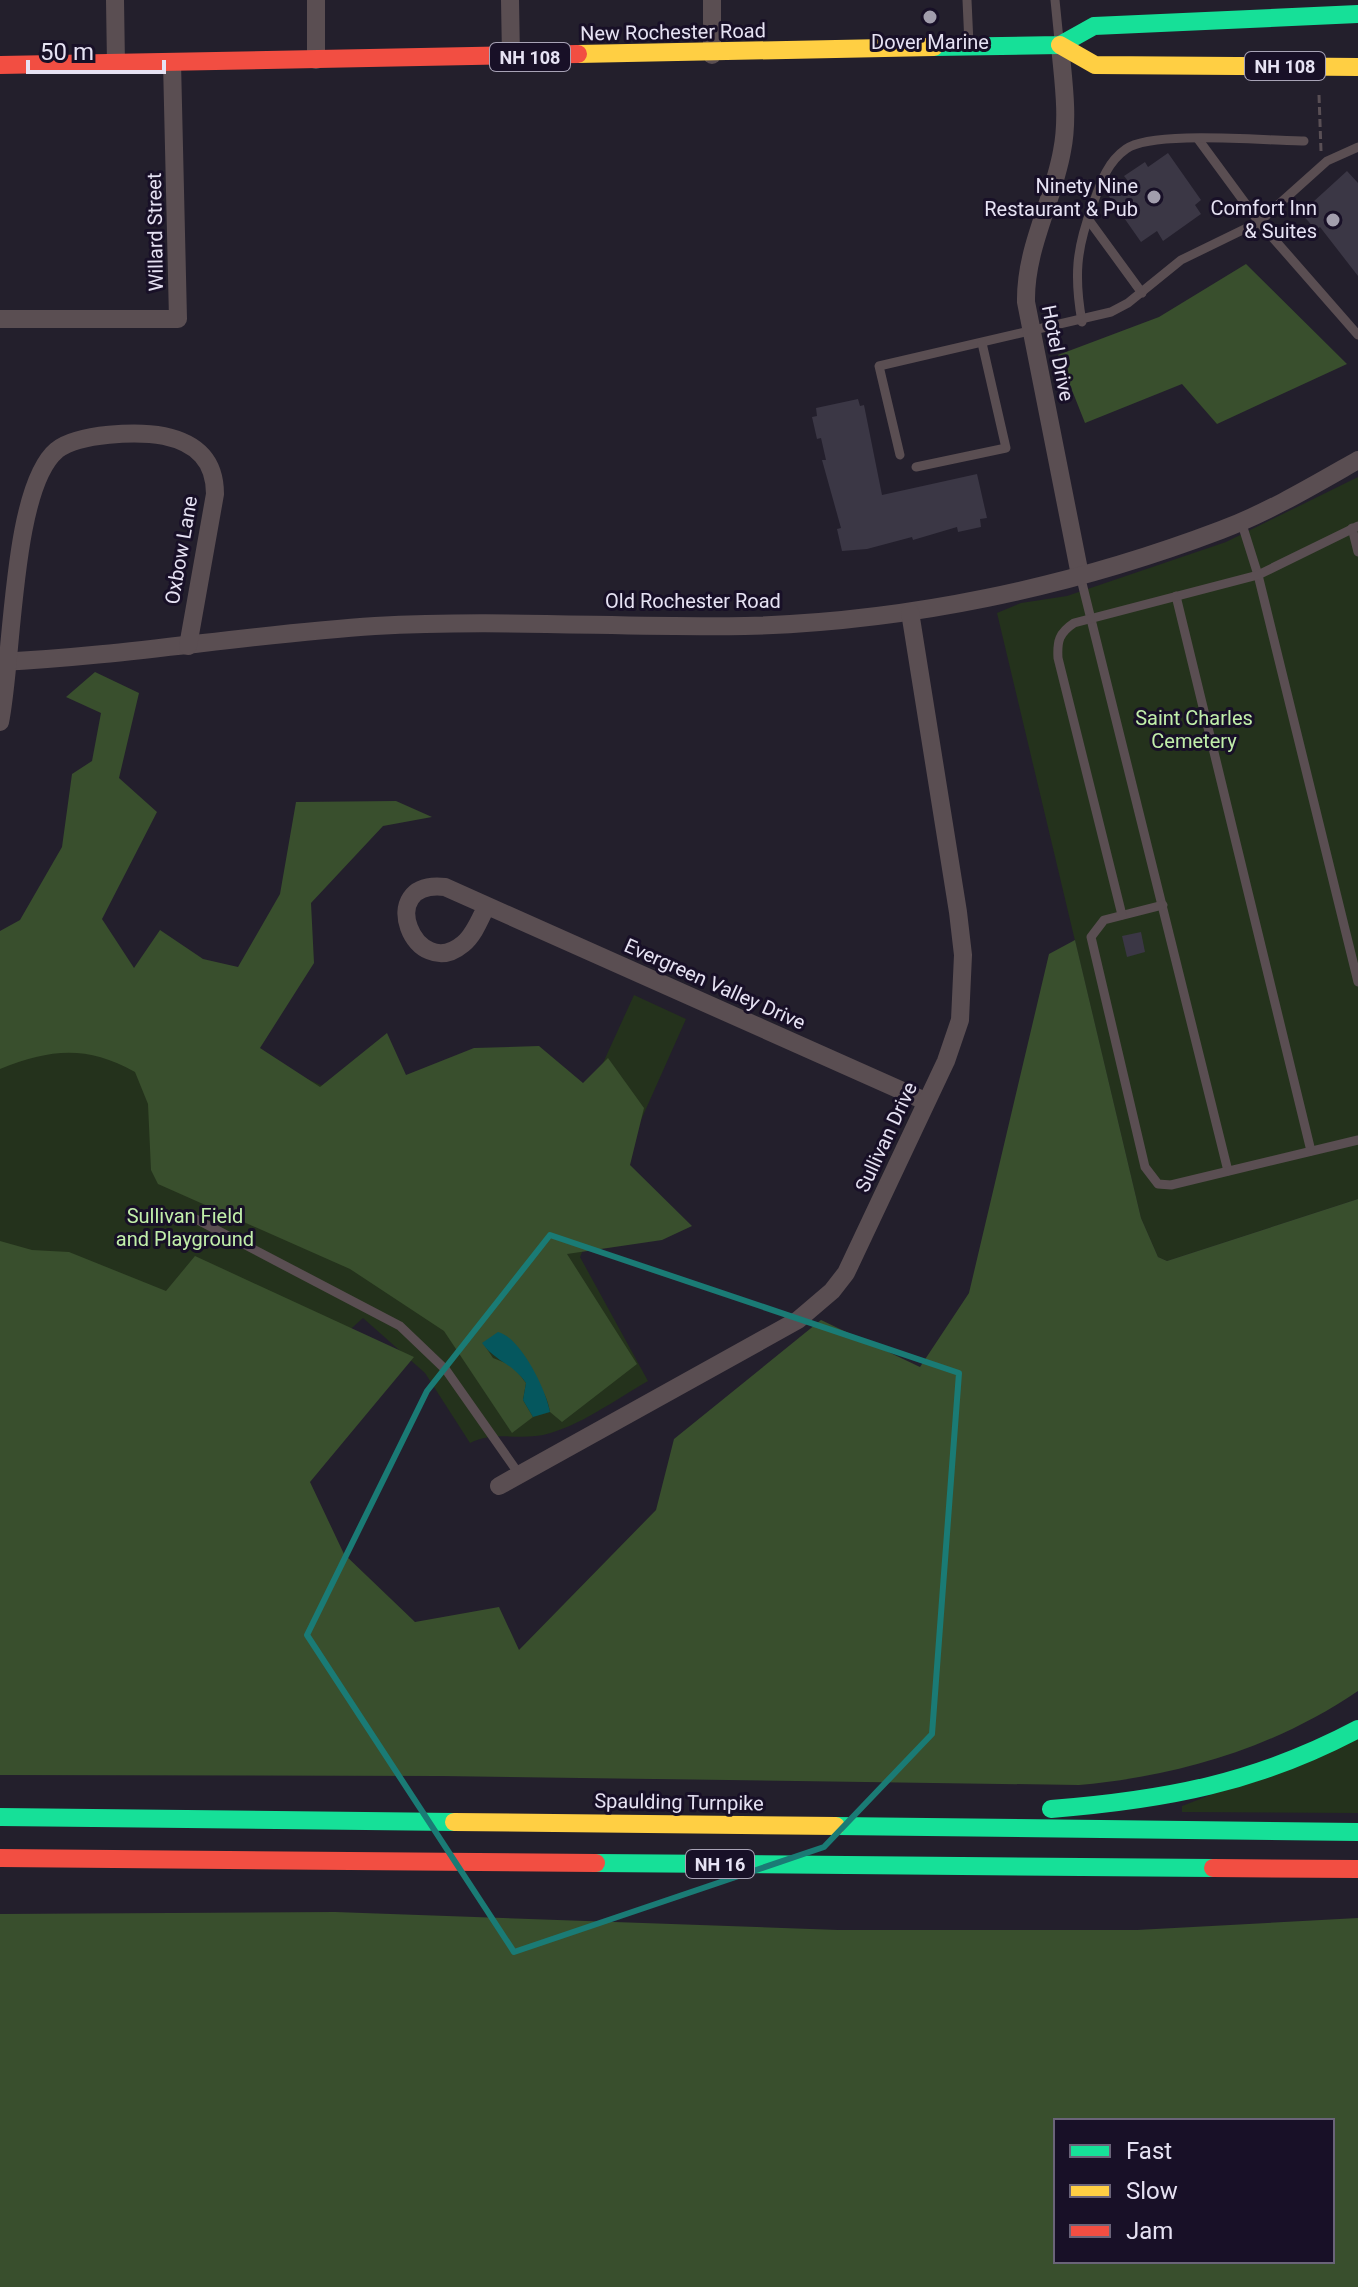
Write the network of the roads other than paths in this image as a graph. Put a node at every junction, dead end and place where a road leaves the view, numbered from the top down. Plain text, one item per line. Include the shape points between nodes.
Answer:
1 (115, 0) edge
2 (316, 0) edge
3 (510, 0) edge
4 (712, 0) edge
5 (967, 0) edge
6 (1055, 0) edge
7 (1324, 1) edge
8 (1351, 15) edge
9 (1060, 45) junction
10 (969, 48) junction
11 (712, 55) junction
12 (511, 57) junction
13 (316, 60) junction
14 (172, 62) junction
15 (116, 64) junction
16 (0, 65) edge
17 (1358, 67) edge
18 (1198, 139) junction
19 (1304, 141) dead end
20 (1358, 147) edge
21 (1088, 219) junction
22 (1259, 222) junction
23 (1142, 293) junction
24 (0, 319) edge
25 (1082, 322) junction
26 (1030, 330) junction
27 (1358, 335) edge
28 (982, 343) junction
29 (900, 455) dead end
30 (1358, 460) edge
31 (916, 467) dead end
32 (1241, 521) junction
33 (1355, 527) edge
34 (1358, 552) edge
35 (1080, 575) junction
36 (1258, 575) junction
37 (1176, 596) junction
38 (910, 612) junction
39 (1093, 618) junction
40 (188, 646) junction
41 (5, 662) edge
42 (0, 722) edge
43 (1163, 905) junction
44 (486, 907) junction
45 (1122, 915) junction
46 (1358, 982) edge
47 (925, 1101) junction
48 (1358, 1140) edge
49 (1311, 1151) junction
50 (1228, 1171) junction
51 (192, 1217) dead end
52 (519, 1474) junction
53 (499, 1486) dead end
54 (1358, 1729) edge
55 (0, 1817) edge
56 (937, 1827) junction
57 (1358, 1832) edge
58 (0, 1858) edge
59 (1358, 1869) edge

1 - 15 street
2 - 13 street
3 - 12 street
4 - 11 street
5 - 10 lane
6 - 9 lane
7 - 8 lane
8 - 9 main road, New Rochester Road / NH 108 via 1094,26
9 - 10 main road, New Rochester Road / NH 108
9 - 17 main road, NH 108 via 1095,65
9 - 26 street, Hotel Drive via 1064,135 1028,268
10 - 11 main road, New Rochester Road / NH 108
11 - 12 main road, New Rochester Road / NH 108
12 - 13 main road, New Rochester Road / NH 108
13 - 14 main road, New Rochester Road / NH 108
14 - 15 main road, New Rochester Road / NH 108
14 - 24 street, Willard Street via 178,319
15 - 16 main road, New Rochester Road / NH 108
18 - 19 lane
18 - 21 lane via 1153,139 1129,147 1109,166
18 - 22 lane
20 - 22 lane via 1327,161
21 - 23 lane
21 - 25 lane via 1075,271
22 - 23 lane via 1181,260
22 - 27 lane
23 - 25 lane
25 - 26 lane
26 - 28 lane
26 - 35 street, Hotel Drive
28 - 29 lane via 879,366
28 - 31 lane via 1006,448
30 - 32 street, Old Rochester Road
32 - 35 street, Old Rochester Road
32 - 36 lane
33 - 34 lane
33 - 36 lane
35 - 38 street, Old Rochester Road
35 - 39 lane
36 - 37 lane
36 - 46 lane
37 - 39 lane
37 - 49 lane
38 - 40 street, Old Rochester Road via 745,626 375,626
38 - 47 street, Sullivan Drive via 963,955 960,1020
39 - 43 lane
39 - 45 lane via 1062,631 1058,658
40 - 41 street, Old Rochester Road
40 - 41 street, Oxbow Lane via 215,471 200,453 163,436 99,436 57,450 43,467 16,572
41 - 42 street, Oxbow Lane
43 - 45 lane
43 - 50 lane
44 - 44 street, Evergreen Valley Drive via 445,887 425,887 409,901 406,925 430,951 454,950 472,934
44 - 47 street, Evergreen Valley Drive
45 - 50 lane via 1104,920 1091,937 1145,1167 1158,1184 1171,1185
47 - 52 street, Sullivan Drive via 874,1217 832,1291 780,1333
48 - 49 lane
49 - 50 lane
51 - 52 lane via 400,1326 446,1370
52 - 53 street, Sullivan Drive
54 - 56 main road via 1283,1766 1213,1790 1130,1805 1001,1813
55 - 56 main road, Spaulding Turnpike / NH 16
56 - 57 main road, Spaulding Turnpike / NH 16
58 - 59 main road, NH 16

